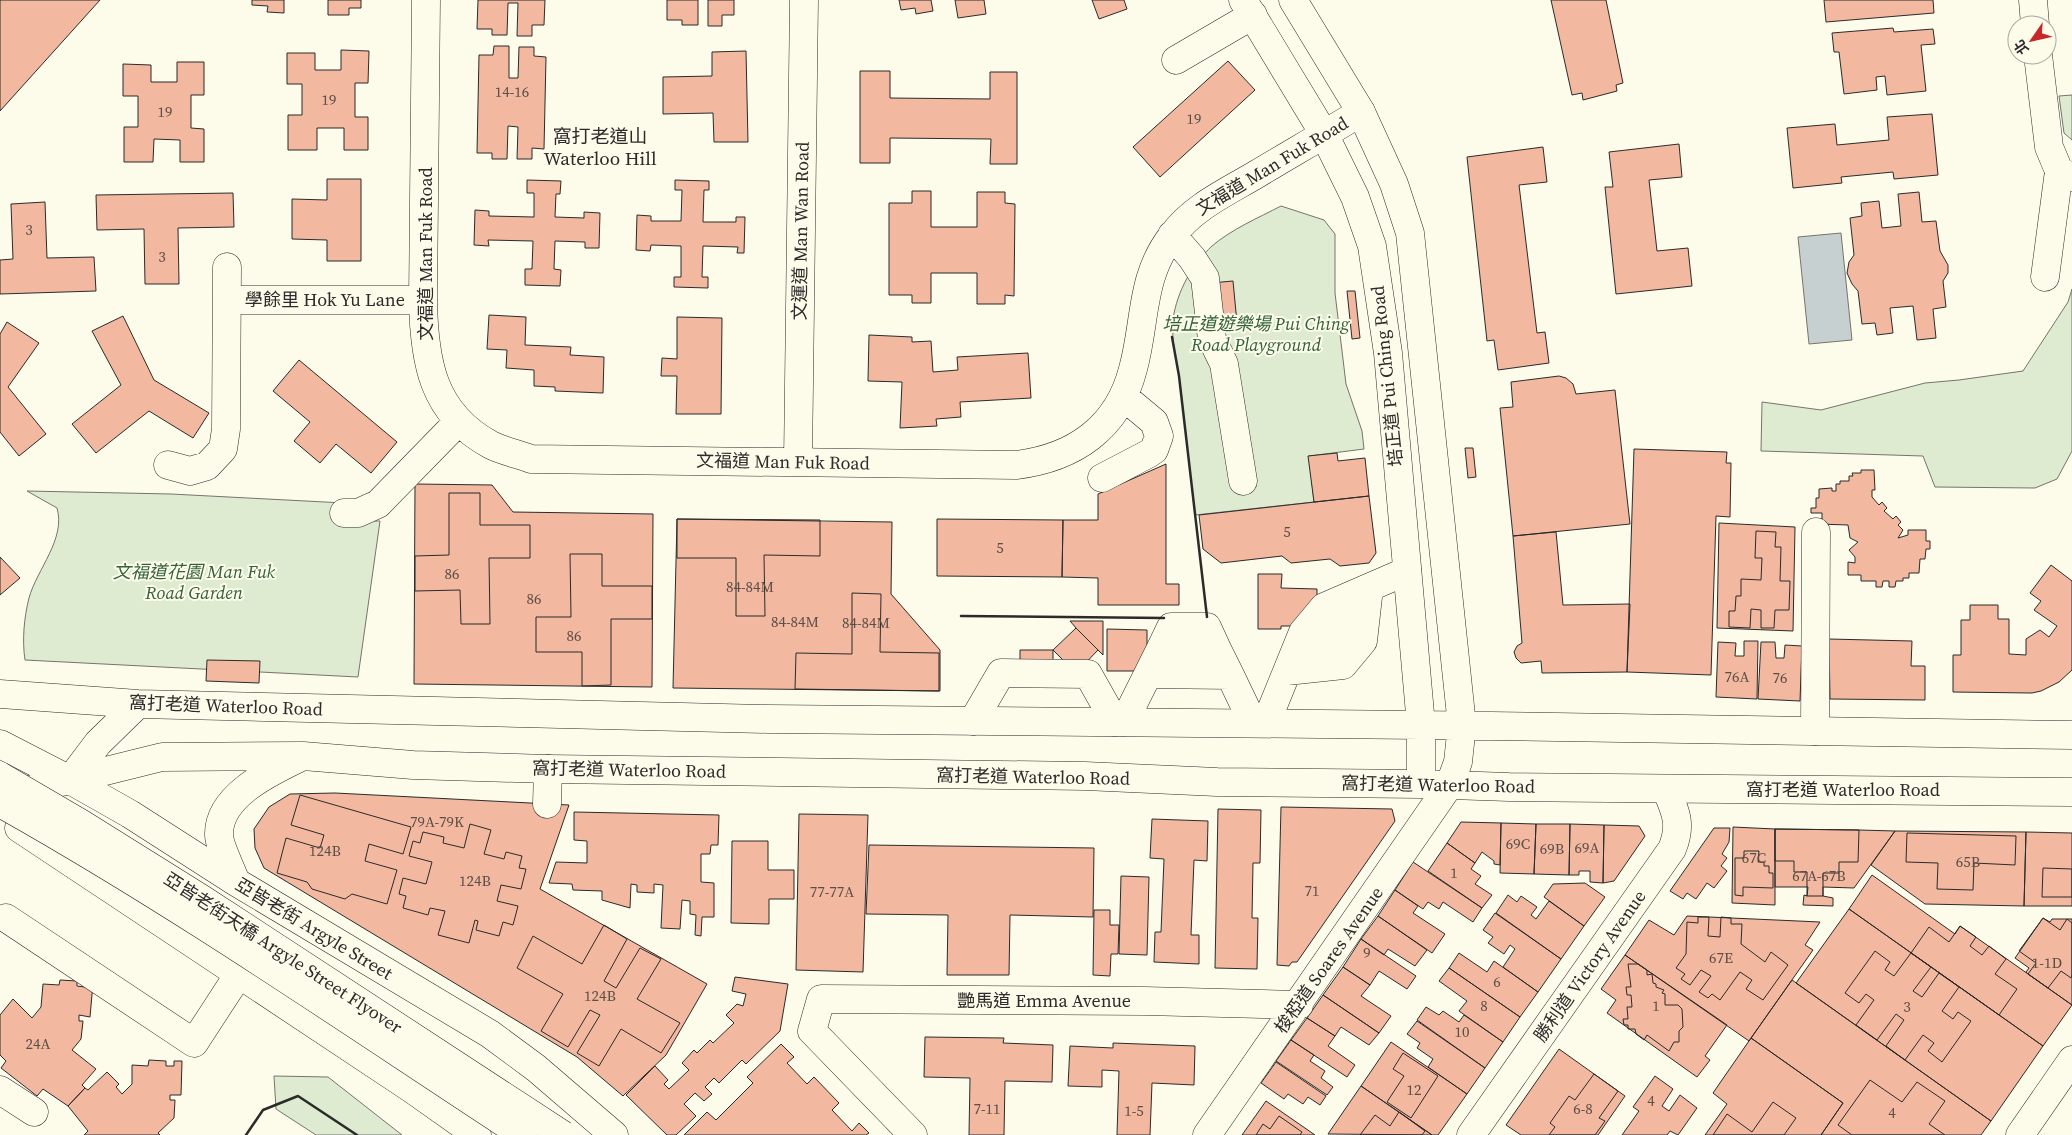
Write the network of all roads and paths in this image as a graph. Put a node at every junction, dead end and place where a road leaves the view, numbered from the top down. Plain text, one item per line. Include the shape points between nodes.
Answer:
1 (426, 0) edge
2 (804, 0) edge
3 (1293, 0) edge
4 (2033, 0) edge
5 (1248, 7) edge
6 (2034, 15) edge
7 (1176, 60) dead end
8 (2039, 65) edge
9 (1361, 112) junction
10 (1324, 134) junction
11 (2066, 174) edge
12 (1172, 236) junction
13 (227, 267) dead end
14 (2045, 277) dead end
15 (227, 300) junction
16 (423, 300) junction
17 (1124, 397) junction
18 (458, 422) junction
19 (798, 461) junction
20 (168, 465) dead end
21 (1102, 478) dead end
22 (1243, 481) dead end
23 (344, 514) dead end
24 (1816, 532) dead end
25 (1407, 571) junction
26 (1370, 588) junction
27 (1287, 671) junction
28 (1148, 674) junction
29 (1230, 675) junction
30 (0, 694) edge
31 (138, 704) junction
32 (973, 721) junction
33 (1120, 722) junction
34 (1259, 723) junction
35 (1421, 725) junction
36 (1462, 726) junction
37 (1815, 731) junction
38 (2072, 735) edge
39 (0, 744) edge
40 (302, 756) junction
41 (548, 769) junction
42 (0, 776) edge
43 (70, 780) junction
44 (1421, 784) junction
45 (1450, 784) junction
46 (1666, 789) junction
47 (2072, 792) edge
48 (547, 804) dead end
49 (0, 812) edge
50 (96, 878) junction
51 (236, 882) junction
52 (6, 918) dead end
53 (239, 974) junction
54 (1299, 1005) junction
55 (2072, 1060) edge
56 (0, 1090) edge
57 (34, 1112) dead end
58 (477, 1135) edge
59 (523, 1135) edge
60 (563, 1135) edge
61 (614, 1135) edge
62 (913, 1135) edge
63 (1207, 1135) edge
64 (1471, 1135) edge
65 (2020, 1135) edge

1 - 16 main road, 文福道 Man Fuk Road
2 - 19 main road, 文運道 Man Wan Road
3 - 9 main road
4 - 6 main road
5 - 7 main road
5 - 10 main road, 培正道 Pui Ching Road
8 - 11 main road via 2046,131 2053,160
9 - 10 main road, 文福道 Man Fuk Road
9 - 36 main road via 1394,184 1410,233
10 - 12 main road, 文福道 Man Fuk Road via 1200,208
10 - 25 main road, 培正道 Pui Ching Road via 1355,197 1372,246 1388,352
11 - 14 main road
12 - 17 main road, 文福道 Man Fuk Road via 1152,270 1146,289 1134,369
12 - 22 main road via 1205,278 1212,340 1224,364
13 - 15 main road, 學餘里 Hok Yu Lane
15 - 16 main road, 學餘里 Hok Yu Lane
15 - 20 main road, 學餘里 Hok Yu Lane via 223,449 207,466 190,471
16 - 18 main road, 文福道 Man Fuk Road via 424,338 430,368 437,390
17 - 19 main road, 文福道 Man Fuk Road via 1097,432 1059,456 1038,463
17 - 21 main road via 1154,422 1159,436 1154,450
18 - 19 main road, 文福道 Man Fuk Road via 492,445 531,459
18 - 23 main road via 378,504 358,513
24 - 37 main road
25 - 26 main road
25 - 35 main road, 培正道 Pui Ching Road
26 - 27 main road via 1324,607 1303,632
26 - 27 main road via 1363,641 1342,665
27 - 34 main road
28 - 29 main road
28 - 29 main road via 1160,650 1218,651
28 - 33 main road
29 - 34 main road
30 - 31 main road, 窩打老道 Waterloo Road
31 - 32 main road, 窩打老道 Waterloo Road
31 - 43 main road via 98,743
32 - 33 main road, 窩打老道 Waterloo Road
32 - 33 main road via 1001,673 1088,674
33 - 34 main road, 窩打老道 Waterloo Road
34 - 35 main road, 窩打老道 Waterloo Road
35 - 36 main road, 窩打老道 Waterloo Road
35 - 44 main road, 培正道 Pui Ching Road
36 - 37 main road, 窩打老道 Waterloo Road
36 - 45 main road via 1458,762
37 - 38 main road, 窩打老道 Waterloo Road
39 - 43 main road, 亞皆老街 Argyle Street
40 - 41 main road, 窩打老道 Waterloo Road via 413,766
40 - 43 main road, 窩打老道 Waterloo Road via 162,757
40 - 51 main road via 246,787 222,817 219,836
41 - 44 main road, 窩打老道 Waterloo Road
41 - 48 main road
42 - 60 main road, 亞皆老街天橋 Argyle Street Flyover, bridge via 194,894
43 - 49 main road, 窩打老道 Waterloo Road
43 - 50 main road
43 - 51 main road, 亞皆老街 Argyle Street
44 - 45 main road, 窩打老道 Waterloo Road
45 - 46 main road, 窩打老道 Waterloo Road
45 - 54 main road, 梭椏道 Soares Avenue
46 - 47 main road, 窩打老道 Waterloo Road
46 - 64 main road, 勝利道 Victory Avenue via 1677,816 1678,835 1672,849
49 - 50 main road
49 - 59 main road, 亞皆老街天橋 Argyle Street Flyover, bridge via 71,843 188,914
50 - 53 main road
51 - 61 main road, 亞皆老街 Argyle Street via 490,1034 536,1068
52 - 53 main road via 194,1044
53 - 58 main road
54 - 62 main road, 艷馬道 Emma Avenue via 821,999 812,1031
54 - 63 main road, 梭椏道 Soares Avenue
55 - 65 main road
56 - 57 main road

